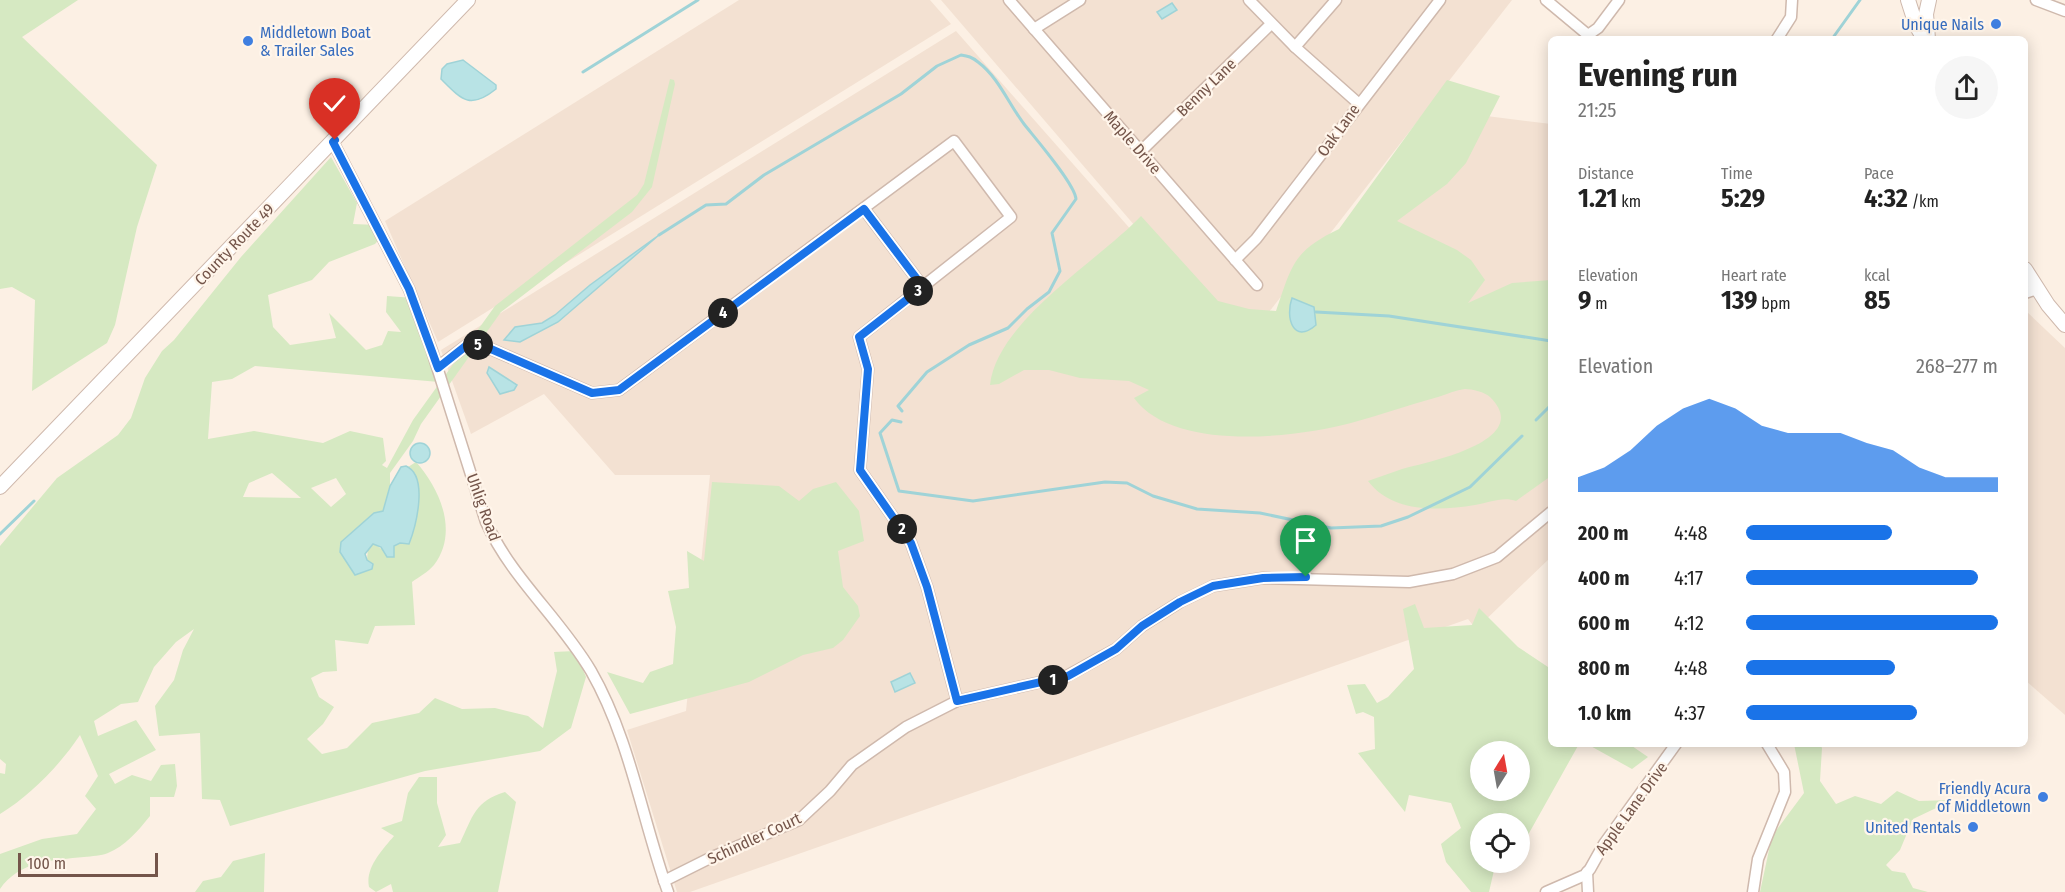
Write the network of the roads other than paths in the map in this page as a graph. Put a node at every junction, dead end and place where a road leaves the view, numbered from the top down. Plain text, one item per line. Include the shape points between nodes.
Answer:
1 (468, 0) edge
2 (1009, 0) edge
3 (1080, 0) edge
4 (1250, 0) edge
5 (1335, 0) edge
6 (1440, 0) edge
7 (1546, 0) edge
8 (1619, 0) edge
9 (1792, 0) edge
10 (1908, 0) edge
11 (1929, 0) edge
12 (2036, 0) edge
13 (2065, 11) edge
14 (1271, 24) junction
15 (1034, 29) junction
16 (1588, 36) edge
17 (1590, 36) edge
18 (1779, 36) edge
19 (1924, 36) edge
20 (1926, 36) edge
21 (1295, 47) junction
22 (1358, 103) junction
23 (333, 142) junction
24 (1141, 151) junction
25 (864, 209) junction
26 (1236, 260) junction
27 (2028, 283) edge
28 (1257, 285) dead end
29 (923, 287) junction
30 (2065, 325) edge
31 (438, 368) junction
32 (0, 487) edge
33 (1548, 514) edge
34 (957, 701) junction
35 (1675, 747) edge
36 (1769, 747) edge
37 (1587, 872) junction
38 (666, 887) edge
39 (1546, 892) edge
40 (1588, 892) edge
41 (1753, 892) edge

1 - 23 street, County Route 49
2 - 15 street, Maple Drive
3 - 15 street
4 - 14 street
5 - 21 street
6 - 22 street, Oak Lane
7 - 16 street
8 - 17 street
9 - 18 street via 1791,17
10 - 19 street
11 - 20 street
12 - 13 street
14 - 21 street
14 - 24 street, Benny Lane
15 - 24 street, Maple Drive
21 - 22 street
22 - 26 street, Oak Lane
23 - 31 street, Uhlig Road via 409,289
23 - 32 street, County Route 49
24 - 26 street, Maple Drive
25 - 29 street
25 - 29 street via 954,141 1011,217
25 - 31 street via 619,390 592,393 484,346 467,345
26 - 28 street, Maple Drive
27 - 30 street
29 - 34 street via 859,337 868,369 860,470 911,543 927,587
31 - 38 street, Uhlig Road via 480,505 497,546 564,633 602,695 618,732
33 - 34 street, Schindler Court via 1497,557 1453,574 1409,582 1263,578 1213,586 1180,602 1142,626 1116,649 1068,676
34 - 38 street, Schindler Court via 877,745 799,820 710,858
35 - 37 street, Apple Lane Drive
36 - 41 street via 1782,767 1786,785 1758,859
37 - 39 street, Apple Lane Drive
37 - 40 street, Apple Lane Drive

